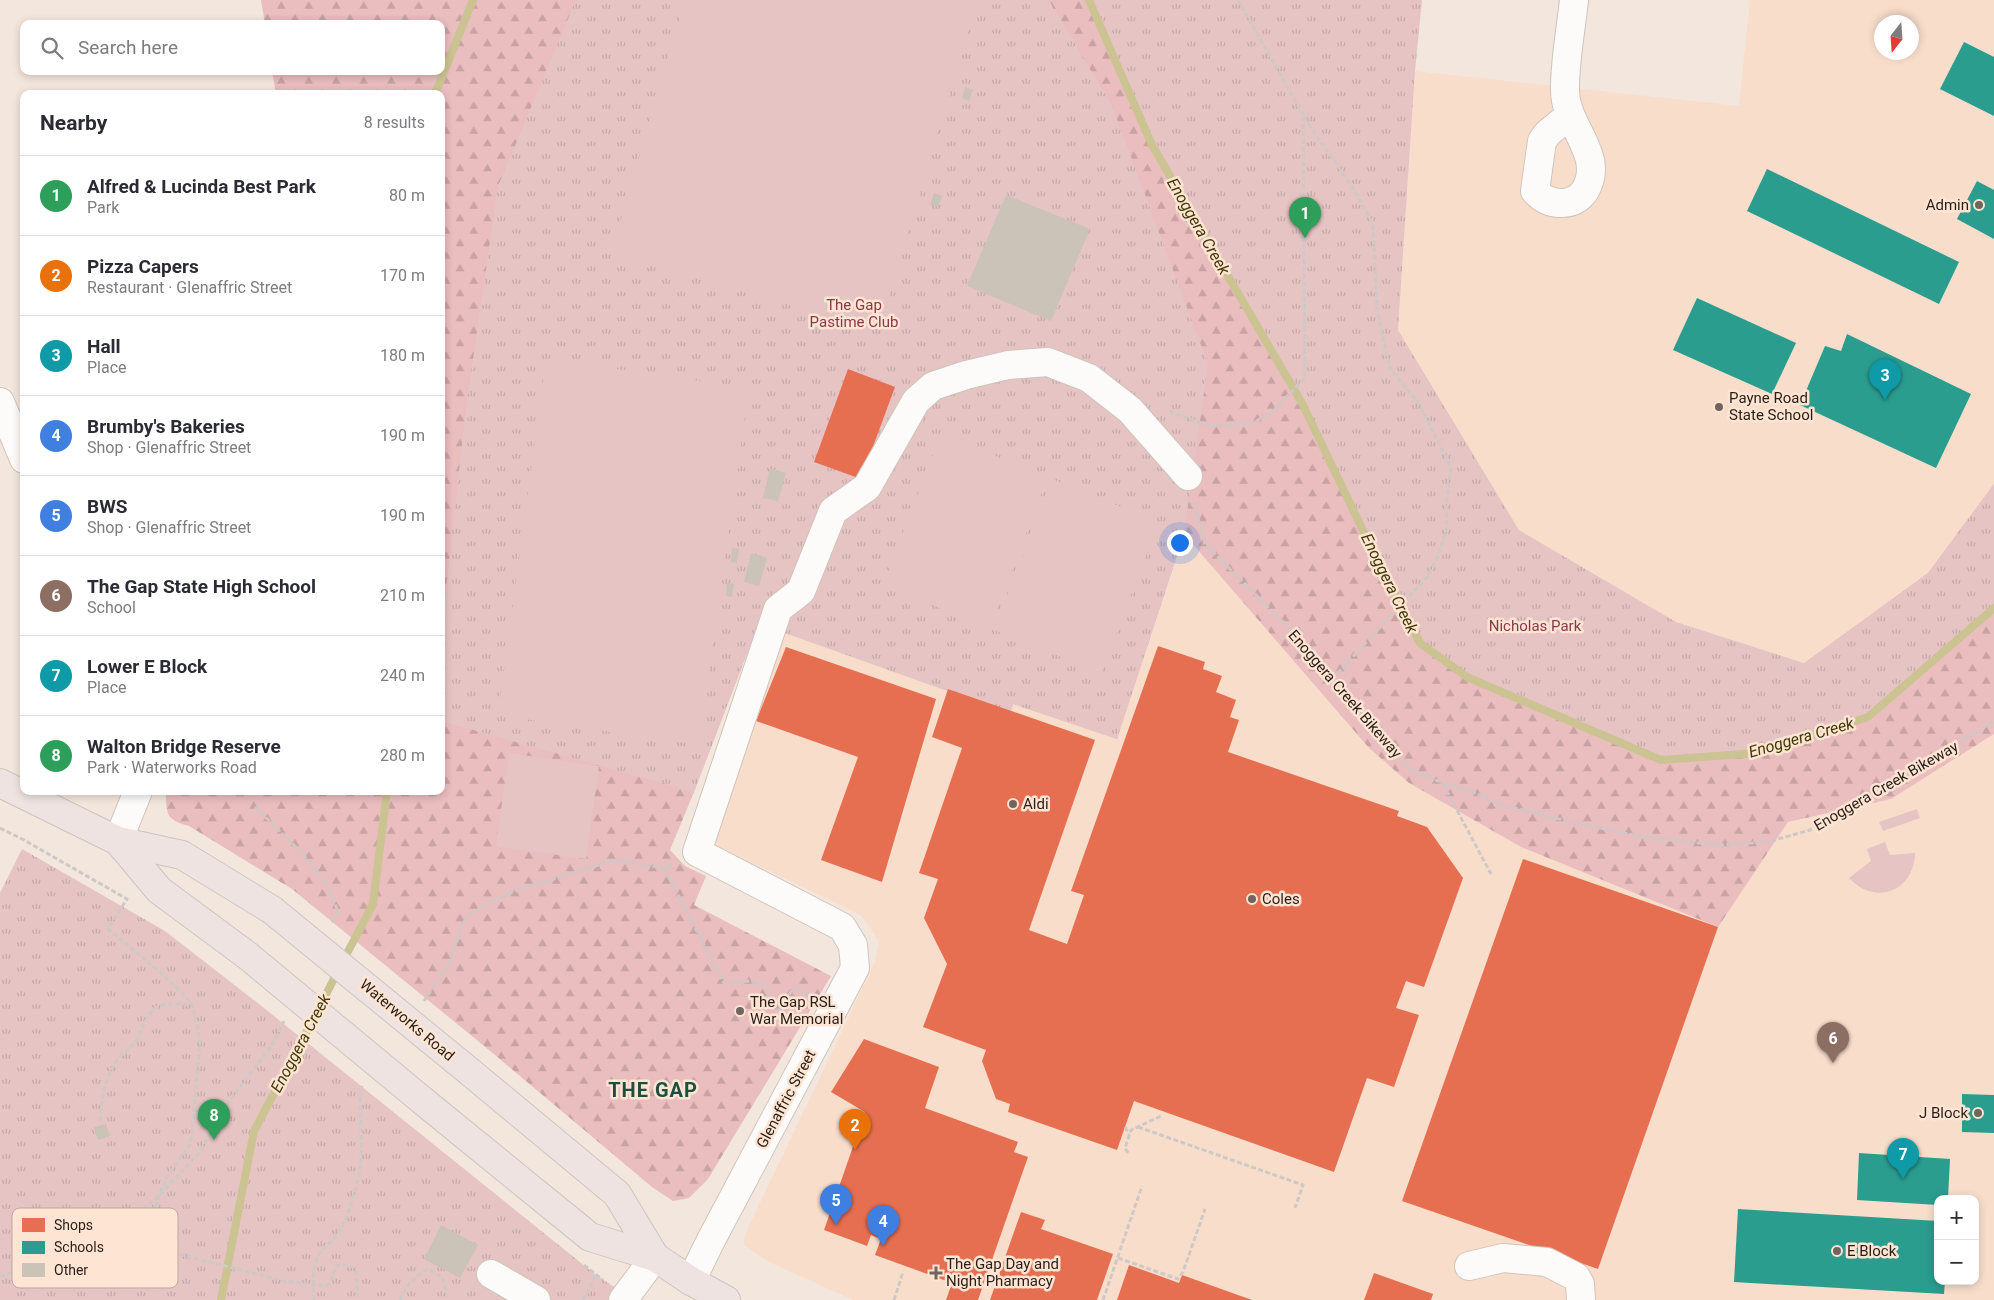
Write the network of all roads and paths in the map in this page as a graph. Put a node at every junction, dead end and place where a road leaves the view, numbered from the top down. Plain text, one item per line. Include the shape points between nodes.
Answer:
1 (1238, 0) edge
2 (1574, 0) edge
3 (1567, 102) dead end
4 (1303, 115) junction
5 (0, 403) edge
6 (1168, 411) dead end
7 (20, 450) edge
8 (1188, 476) joint
9 (1334, 678) junction
10 (1994, 721) edge
11 (0, 783) edge
12 (1443, 784) junction
13 (20, 793) edge
14 (24, 795) edge
15 (136, 795) edge
16 (255, 807) dead end
17 (0, 828) edge
18 (118, 841) junction
19 (697, 852) junction
20 (664, 868) junction
21 (1491, 874) dead end
22 (330, 928) dead end
23 (192, 1005) junction
24 (419, 1007) dead end
25 (834, 1008) junction
26 (288, 1013) dead end
27 (364, 1080) dead end
28 (1161, 1116) dead end
29 (100, 1121) dead end
30 (1125, 1127) dead end
31 (1138, 1127) junction
32 (1129, 1135) junction
33 (1128, 1154) dead end
34 (1142, 1186) dead end
35 (158, 1197) junction
36 (144, 1208) edge
37 (157, 1208) edge
38 (1295, 1208) dead end
39 (1205, 1209) dead end
40 (178, 1252) edge
41 (655, 1257) junction
42 (1118, 1258) junction
43 (1469, 1266) dead end
44 (903, 1272) dead end
45 (491, 1274) dead end
46 (596, 1275) dead end
47 (691, 1281) junction
48 (314, 1285) junction
49 (314, 1300) edge
50 (358, 1300) edge
51 (400, 1300) edge
52 (448, 1300) edge
53 (536, 1300) edge
54 (583, 1300) edge
55 (623, 1300) edge
56 (726, 1300) edge
57 (894, 1300) edge
58 (1103, 1300) edge
59 (1581, 1300) edge

1 - 4 path
2 - 3 street
4 - 6 path via 1305,378 1273,411 1253,423 1210,426
4 - 9 path via 1355,191 1373,224 1377,310 1390,369 1418,402 1451,467 1447,527 1427,577
5 - 7 street
8 - 9 path, Enoggera Creek Bikeway via 1205,544 1310,649
8 - 19 street via 1127,407 1089,378 1048,362 1008,365 933,386 916,402 866,487 833,511 801,591 778,609
9 - 12 path, Enoggera Creek Bikeway via 1389,750 1414,771
10 - 12 path, Enoggera Creek Bikeway via 1810,830 1767,842 1720,845 1648,838 1499,804 1473,792
11 - 13 main road, Waterworks Road
12 - 21 path
14 - 18 main road, Waterworks Road
15 - 18 street
16 - 22 path via 301,852 327,885 338,911
17 - 23 path via 127,899 108,929 162,973
18 - 41 main road, Waterworks Road, bridge via 159,890 248,956 590,1237
18 - 41 main road, Waterworks Road, bridge via 182,855 272,910 616,1194
19 - 20 path
19 - 25 street, Glenaffric Street via 842,927 854,945 855,968
20 - 24 path via 615,860 490,902 466,918 450,960
20 - 25 path via 724,983 750,981 767,987 769,1007 782,1011 793,987
23 - 29 path via 157,1007 148,1017 135,1042 116,1062 106,1079
23 - 35 path via 200,1042 191,1143 168,1175
25 - 47 street, Glenaffric Street
26 - 35 path via 271,1047 231,1098 199,1153
27 - 48 path via 359,1111 360,1173 347,1214 336,1236 321,1249 314,1266
28 - 31 path
30 - 32 path
31 - 32 path
31 - 38 path via 1303,1185
32 - 33 path via 1125,1148
34 - 42 path
35 - 36 path
35 - 37 path
39 - 42 path via 1178,1279
40 - 48 path via 182,1256 283,1281
41 - 47 main road, Waterworks Road
41 - 55 street
42 - 58 path
43 - 59 street via 1503,1258 1547,1262 1576,1277
44 - 57 path
45 - 53 street
46 - 54 path
47 - 56 main road, Waterworks Road
48 - 49 path
48 - 50 path via 330,1283 336,1266 354,1267
51 - 52 path via 407,1285 428,1269 442,1278

